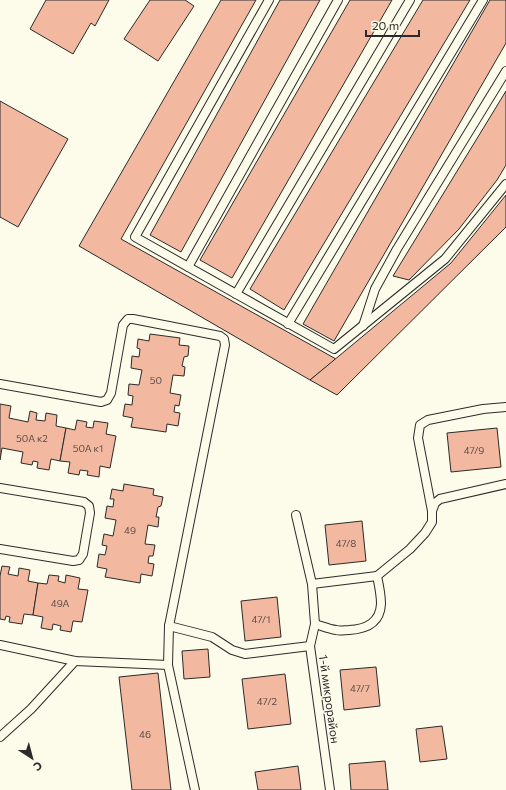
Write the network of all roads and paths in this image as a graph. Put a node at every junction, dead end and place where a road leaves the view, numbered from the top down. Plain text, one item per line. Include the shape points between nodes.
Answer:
1 (269, 0) edge
2 (338, 0) edge
3 (410, 0) edge
4 (484, 0) edge
5 (506, 71) edge
6 (506, 184) edge
7 (188, 267) junction
8 (236, 294) junction
9 (288, 324) junction
10 (363, 326) junction
11 (0, 384) edge
12 (506, 407) edge
13 (506, 484) edge
14 (0, 488) edge
15 (432, 511) junction
16 (296, 515) dead end
17 (0, 549) edge
18 (377, 576) junction
19 (312, 584) junction
20 (315, 624) junction
21 (169, 626) junction
22 (0, 645) edge
23 (310, 646) junction
24 (75, 661) junction
25 (168, 665) junction
26 (0, 737) edge
27 (195, 790) edge
28 (330, 790) edge

1 - 7 lane via 135,237
2 - 7 lane
3 - 8 lane
4 - 9 lane
5 - 10 lane via 397,249 375,289
6 - 10 lane via 445,259
7 - 8 lane
8 - 9 lane
9 - 10 lane via 334,349
11 - 21 lane via 101,402 107,400 111,394 123,325 128,319 220,336 224,339 225,345
12 - 15 lane via 428,420 420,425 418,438
13 - 15 lane via 440,499
14 - 17 lane via 84,502 89,506 90,513 83,554 79,560
15 - 18 lane via 432,522 425,533
16 - 19 lane, 1-й микрорайон
18 - 19 lane
18 - 20 lane via 381,603 375,620 367,627 338,631
19 - 20 lane, 1-й микрорайон
20 - 23 lane, 1-й микрорайон
21 - 23 lane via 212,637 232,650 245,654
21 - 25 lane
22 - 24 lane
23 - 28 lane, 1-й микрорайон
24 - 25 lane
24 - 26 lane via 31,709
25 - 27 lane

